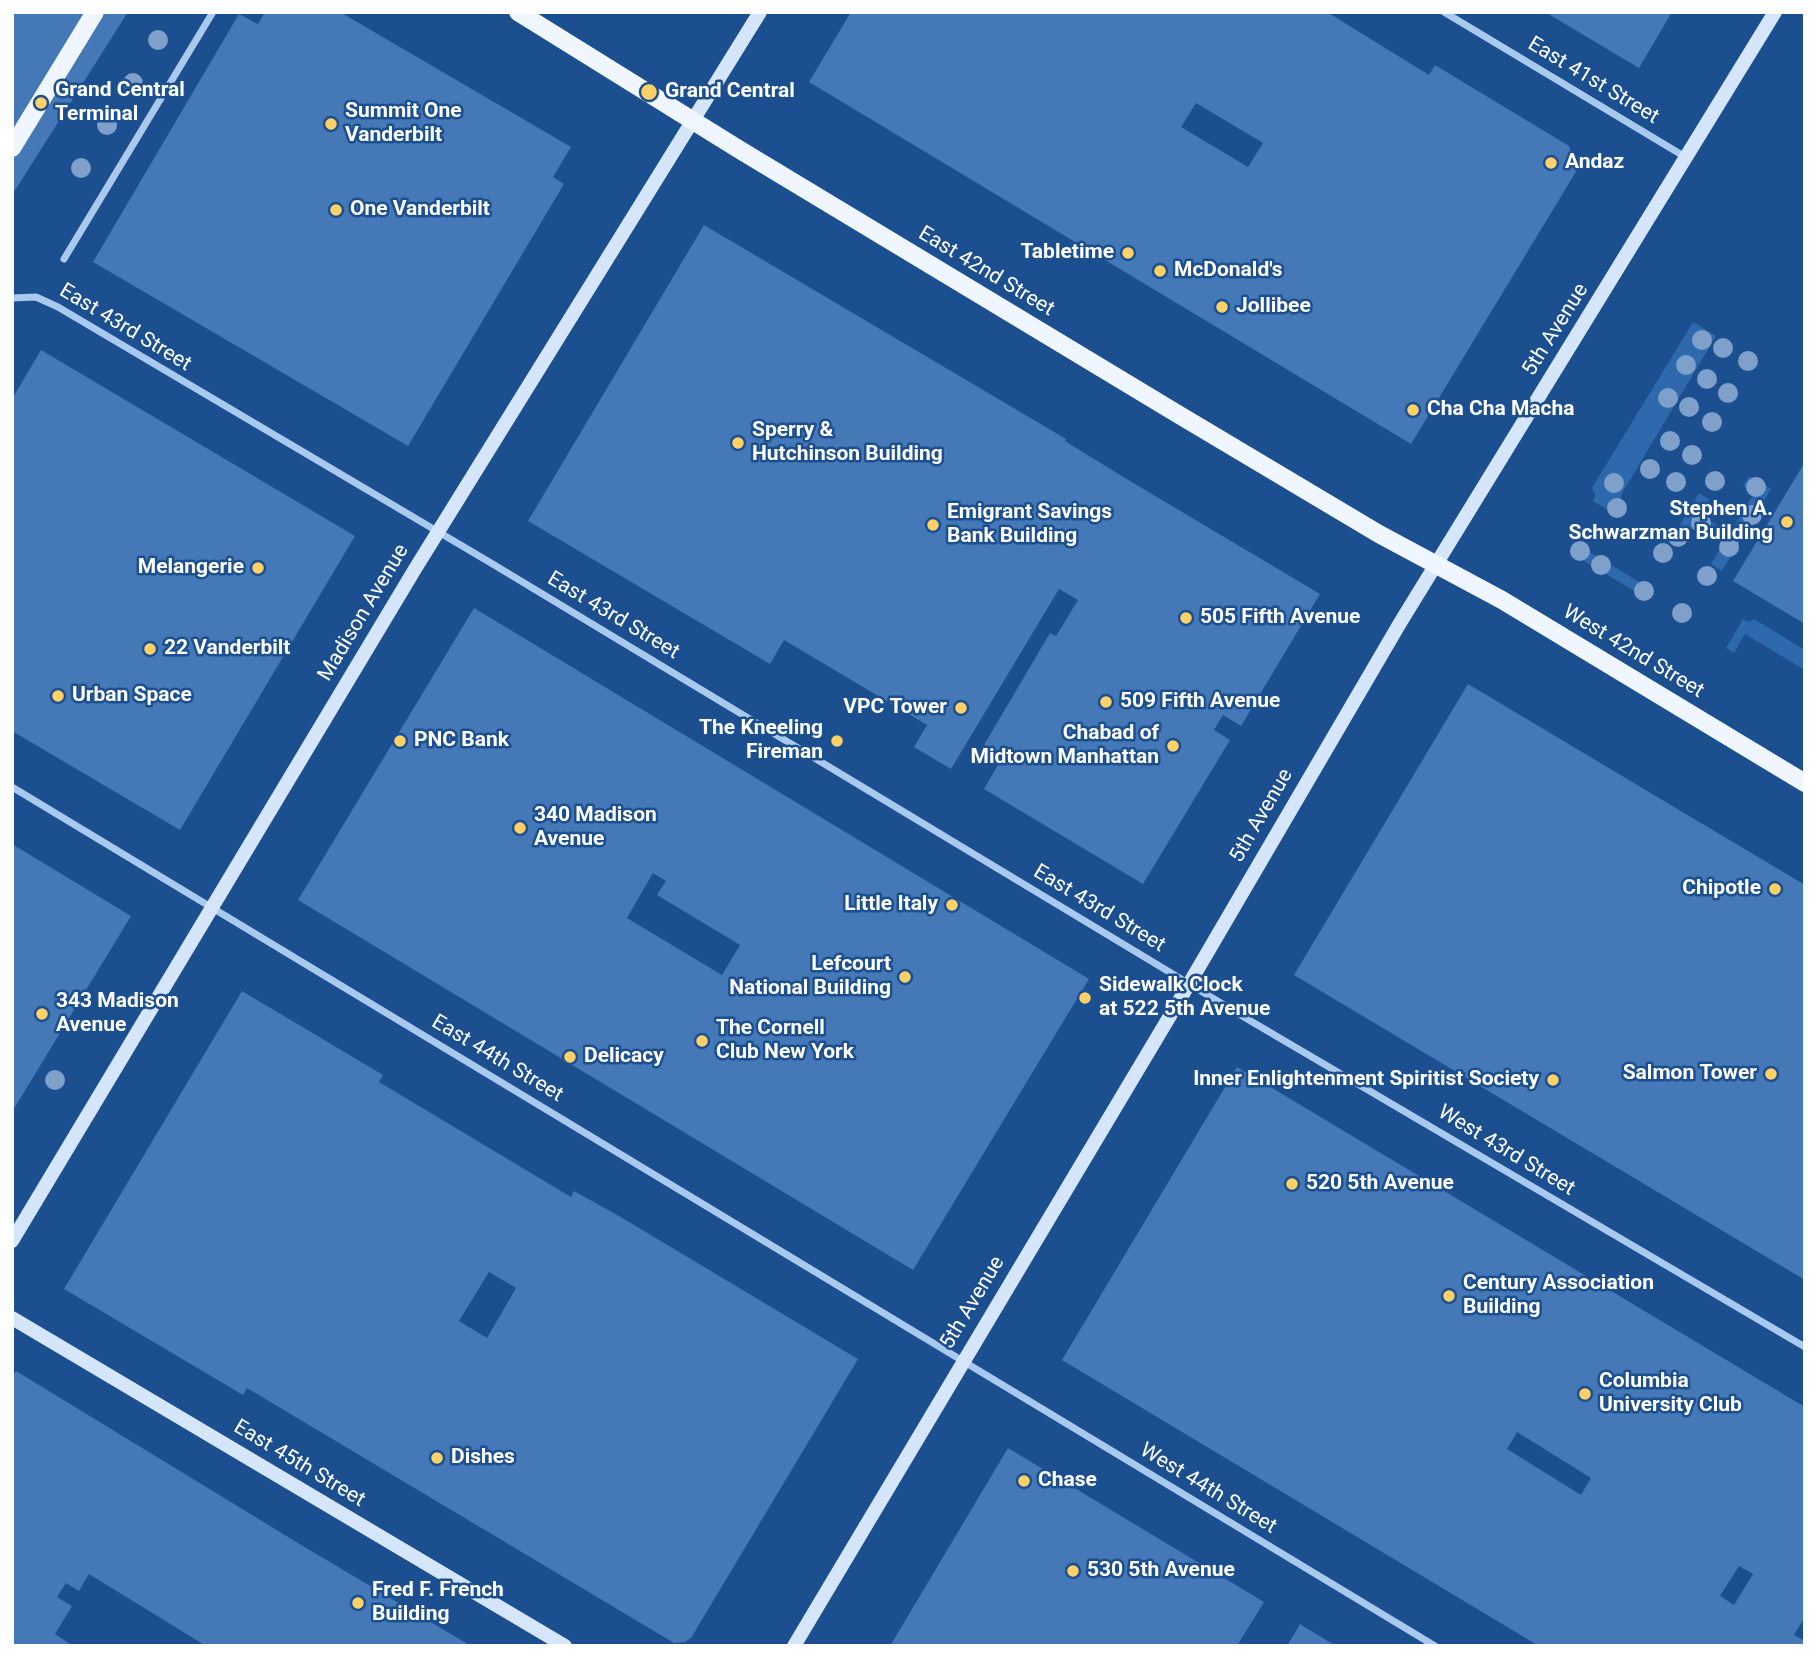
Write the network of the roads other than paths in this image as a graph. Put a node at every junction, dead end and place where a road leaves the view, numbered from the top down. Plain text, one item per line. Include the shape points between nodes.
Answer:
1 (95, 12) edge
2 (214, 12) edge
3 (518, 12) edge
4 (760, 12) edge
5 (1444, 12) edge
6 (1775, 12) edge
7 (694, 121) junction
8 (12, 148) edge
9 (1687, 158) junction
10 (64, 259) dead end
11 (12, 298) edge
12 (437, 533) junction
13 (1435, 564) junction
14 (1805, 783) edge
15 (12, 788) edge
16 (212, 908) junction
17 (1189, 984) junction
18 (12, 1241) edge
19 (12, 1318) edge
20 (1805, 1347) edge
21 (963, 1361) junction
22 (565, 1646) edge
23 (794, 1646) edge
24 (1435, 1646) edge

1 - 8 main road, bridge
2 - 10 street
3 - 7 main road, East 42nd Street
4 - 7 main road, Madison Avenue
5 - 9 street, East 41st Street
6 - 9 main road, 5th Avenue
7 - 12 main road, Madison Avenue
7 - 13 main road, East 42nd Street
9 - 13 main road, 5th Avenue
11 - 12 street, East 43rd Street via 48,301
12 - 16 main road, Madison Avenue
12 - 17 street, East 43rd Street
13 - 14 main road, West 42nd Street
13 - 17 main road, 5th Avenue
15 - 16 street, East 44th Street
16 - 18 main road, Madison Avenue
16 - 21 street, East 44th Street
17 - 20 street, West 43rd Street
17 - 21 main road, 5th Avenue
19 - 22 main road, East 45th Street
21 - 23 main road, 5th Avenue
21 - 24 street, West 44th Street

